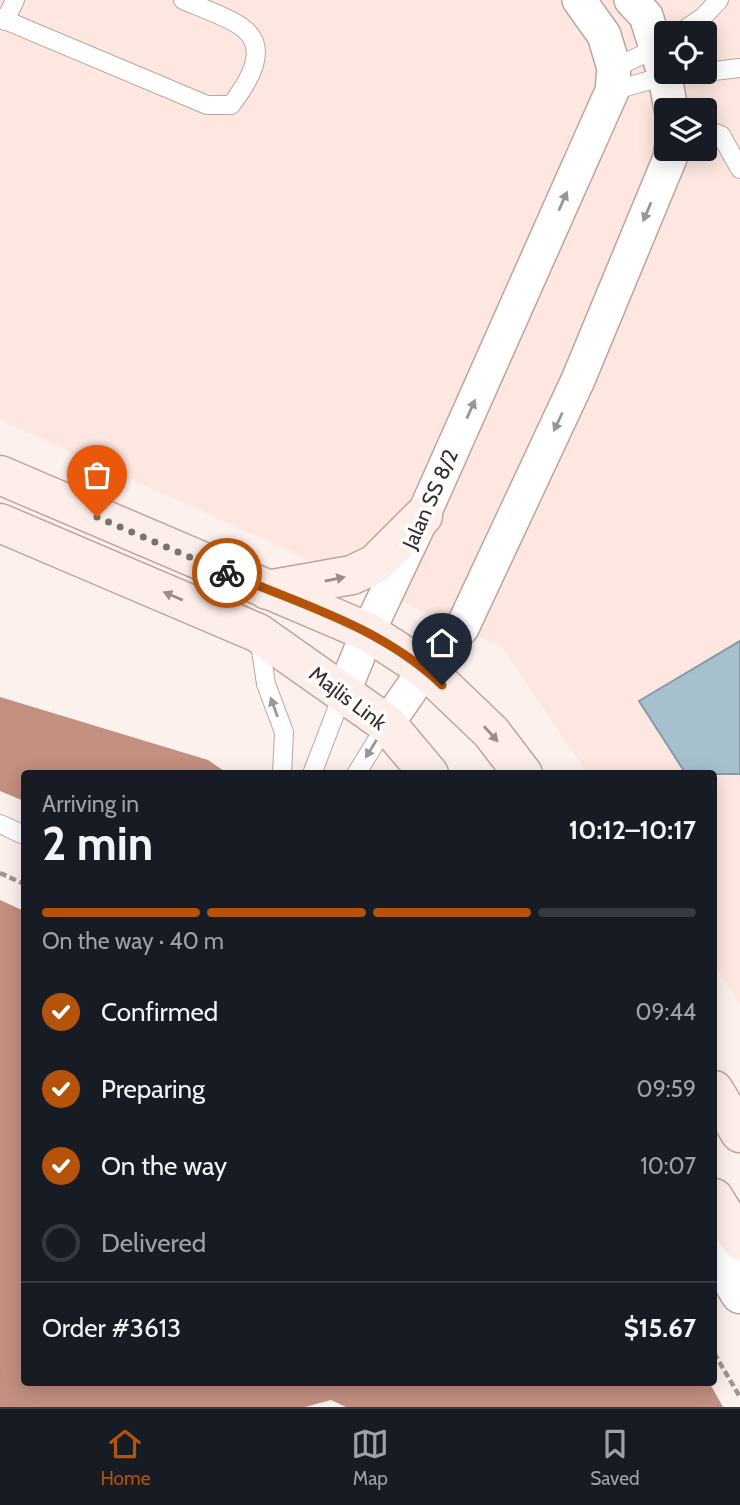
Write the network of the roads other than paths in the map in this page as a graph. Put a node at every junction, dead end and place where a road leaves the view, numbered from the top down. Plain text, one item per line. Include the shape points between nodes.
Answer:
1 (15, 0) edge
2 (183, 0) edge
3 (579, 0) edge
4 (631, 0) edge
5 (719, 0) edge
6 (3, 20) edge
7 (699, 21) edge
8 (654, 29) edge
9 (654, 57) edge
10 (654, 57) edge
11 (740, 68) edge
12 (717, 71) edge
13 (613, 80) junction
14 (717, 134) edge
15 (669, 161) edge
16 (740, 169) edge
17 (0, 475) edge
18 (423, 516) junction
19 (0, 523) edge
20 (267, 590) junction
21 (368, 632) junction
22 (258, 633) junction
23 (425, 669) junction
24 (343, 694) junction
25 (387, 724) junction
26 (282, 770) edge
27 (314, 770) edge
28 (358, 770) edge
29 (426, 770) edge
30 (520, 770) edge
31 (0, 822) edge
32 (21, 825) edge
33 (21, 833) edge
34 (717, 1095) edge
35 (740, 1133) edge
36 (717, 1203) edge
37 (740, 1241) edge
38 (717, 1256) edge
39 (740, 1294) edge

1 - 6 lane
2 - 6 lane via 243,28 256,43 255,64 231,105 207,105
3 - 13 street via 604,35
4 - 8 street
5 - 7 lane
9 - 13 lane
10 - 13 lane
11 - 12 lane
18 -> 13 street, Jalan SS 8/2
14 - 16 lane
15 -> 23 street via 578,380 462,628
17 - 20 main road
20 -> 18 main road via 352,575 374,564
18 - 21 street, Jalan SS 8/2
22 -> 19 main road
20 - 21 main road
21 - 23 main road
21 - 24 street, Jalan SS 8/2
22 - 24 main road, Majlis Link
26 -> 22 lane via 284,732 266,684
23 - 25 street
23 -> 30 main road via 491,732
24 - 25 main road, Majlis Link
24 - 27 lane
25 -> 28 lane
25 - 29 main road, Majlis Link
31 - 32 lane
31 - 33 lane
34 - 35 main road
36 - 37 main road
38 - 39 street

